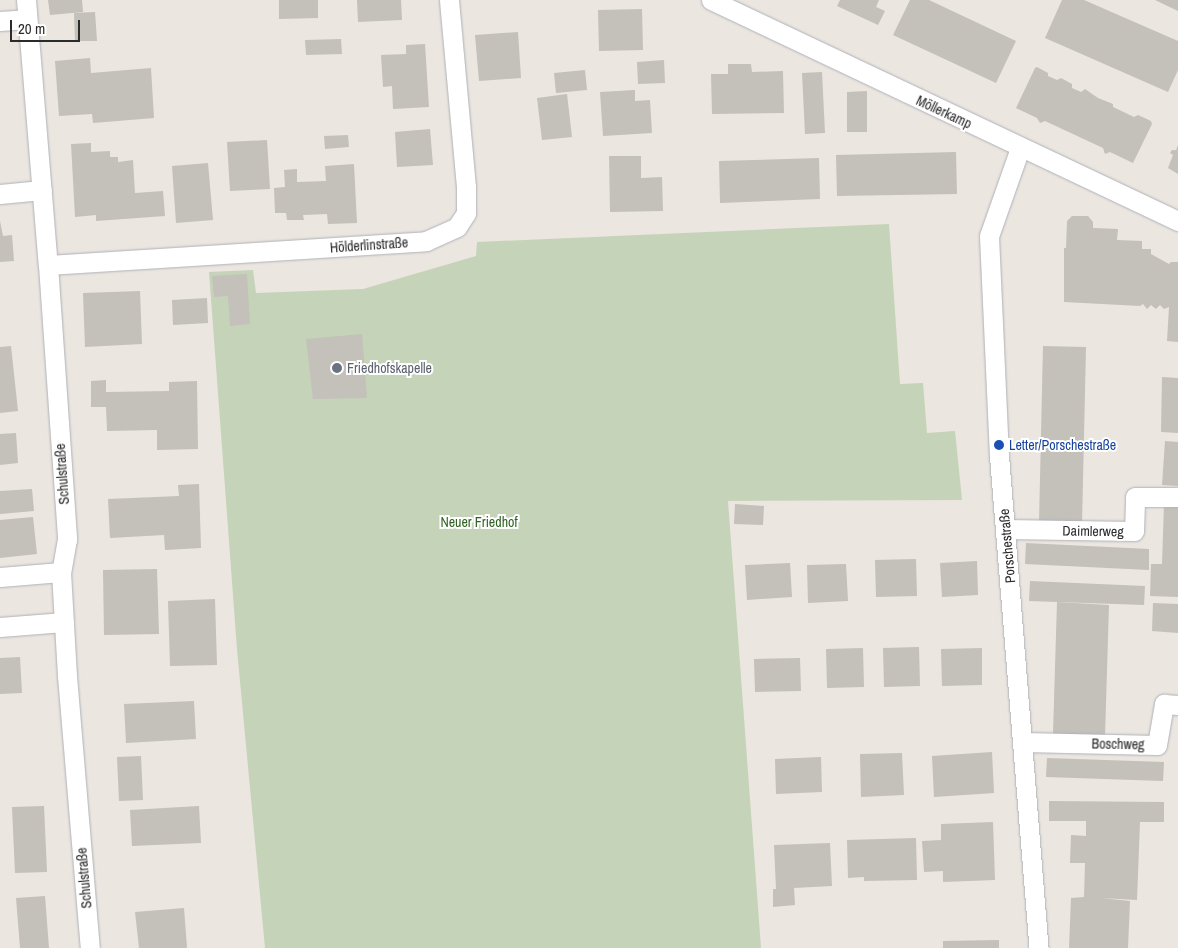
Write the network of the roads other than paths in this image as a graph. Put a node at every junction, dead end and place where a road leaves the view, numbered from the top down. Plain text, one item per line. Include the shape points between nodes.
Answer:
1 (26, 0) edge
2 (449, 0) edge
3 (711, 0) edge
4 (27, 19) junction
5 (0, 21) edge
6 (1020, 148) junction
7 (42, 190) junction
8 (0, 194) edge
9 (1178, 221) edge
10 (48, 265) junction
11 (1178, 497) edge
12 (1005, 529) junction
13 (61, 572) junction
14 (0, 577) edge
15 (64, 622) junction
16 (0, 627) edge
17 (1178, 705) edge
18 (1023, 742) junction
19 (90, 948) edge
20 (1039, 948) edge

1 - 4 street, Schulstraße
2 - 10 street, Hölderlinstraße via 466,187 466,213 458,227 426,241
3 - 6 street, Möllerkamp
4 - 5 street
4 - 7 street, Schulstraße
6 - 9 street, Möllerkamp
6 - 12 street, Porschestraße via 989,236
7 - 8 street
7 - 10 street, Schulstraße
10 - 13 street, Schulstraße via 67,539
11 - 12 street, Daimlerweg via 1135,497 1134,531
12 - 18 street, Porschestraße
13 - 14 street
13 - 15 street, Schulstraße
15 - 16 street
15 - 19 street, Schulstraße
17 - 18 street, Boschweg via 1164,704 1157,745
18 - 20 street, Porschestraße

